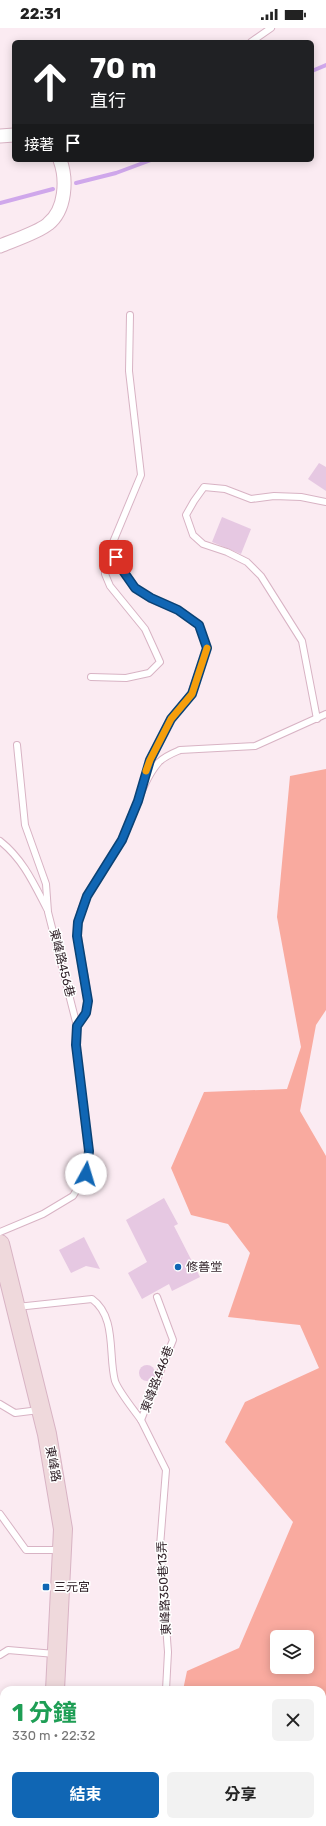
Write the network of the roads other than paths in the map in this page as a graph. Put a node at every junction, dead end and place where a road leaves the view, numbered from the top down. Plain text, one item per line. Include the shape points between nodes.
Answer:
1 (271, 28) edge
2 (254, 40) edge
3 (12, 135) edge
4 (0, 136) edge
5 (61, 162) edge
6 (0, 246) edge
7 (130, 316) dead end
8 (326, 502) edge
9 (110, 547) junction
10 (91, 677) dead end
11 (326, 714) edge
12 (317, 719) junction
13 (17, 744) dead end
14 (138, 801) junction
15 (0, 841) edge
16 (48, 912) junction
17 (77, 1026) junction
18 (0, 1232) edge
19 (0, 1244) edge
20 (157, 1297) dead end
21 (16, 1307) junction
22 (0, 1404) edge
23 (41, 1409) junction
24 (141, 1420) junction
25 (0, 1514) edge
26 (62, 1550) junction
27 (0, 1655) edge
28 (57, 1655) junction
29 (55, 1686) edge
30 (166, 1686) edge

1 - 2 lane
3 - 4 street
5 - 6 street via 64,171 63,196 58,212 48,224
7 - 9 lane via 129,371 141,475
8 - 12 lane via 301,497 274,496 251,499 225,489 204,486 186,515 193,535 203,544 247,562 261,576 302,641
9 - 10 lane via 105,574 110,586 145,629 160,662 149,673 126,678
9 - 14 lane via 135,588 178,610 199,625 207,648 192,694 171,719 150,760
11 - 12 lane
12 - 14 lane via 255,746 194,748 170,754 160,762
13 - 16 lane, 東峰路456巷 via 25,825 46,884
14 - 17 lane via 122,840 87,896 78,922 77,936 88,1001 86,1013
15 - 16 lane via 26,868
16 - 17 lane, 東峰路456巷
17 - 18 lane, 東峰路456巷 via 76,1045 89,1151 86,1174 73,1196 43,1214
19 - 21 main road, 東峰路
20 - 24 lane, 東峰路446巷 via 173,1340
21 - 23 main road, 東峰路
21 - 24 lane, 東峰路446巷 via 92,1299 98,1303 109,1326 116,1382
22 - 23 lane via 15,1413
23 - 26 main road, 東峰路 via 57,1484 63,1529
24 - 30 lane, 東峰路350巷13弄 via 166,1470 160,1546 168,1652
25 - 26 lane via 26,1550
26 - 28 main road, 東峰路
27 - 28 lane via 8,1650
28 - 29 main road, 東峰路

